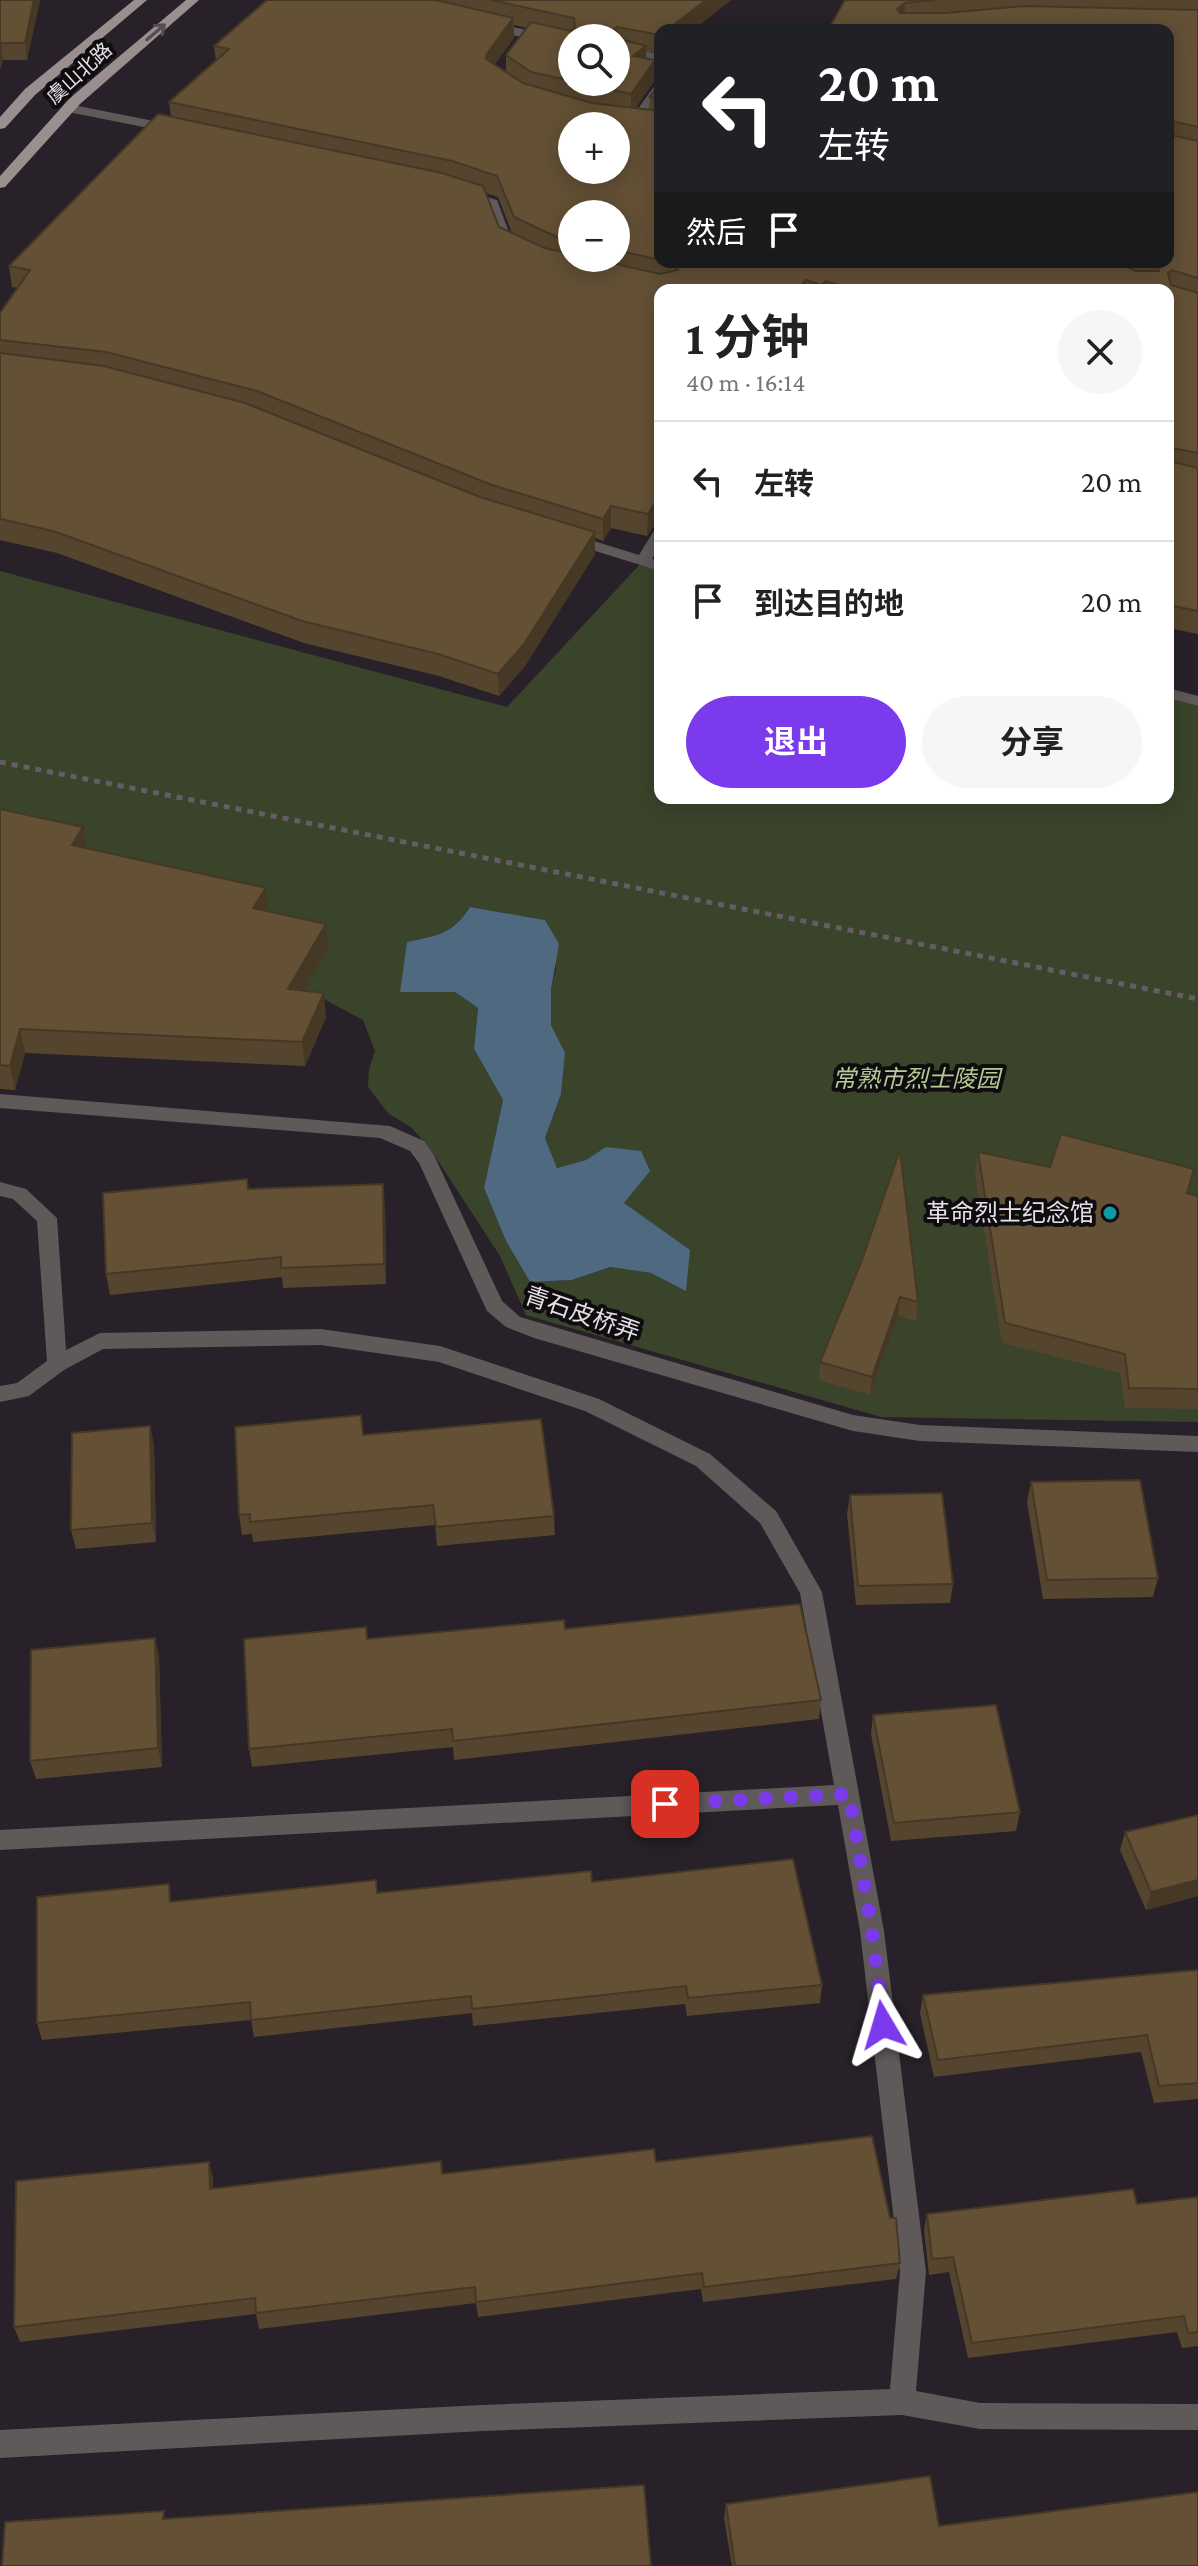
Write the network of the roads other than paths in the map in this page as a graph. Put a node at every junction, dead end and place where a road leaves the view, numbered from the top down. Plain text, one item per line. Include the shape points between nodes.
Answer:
1 (141, 0) edge
2 (193, 0) edge
3 (469, 22) edge
4 (558, 43) edge
5 (630, 55) edge
6 (654, 56) edge
7 (630, 57) edge
8 (654, 61) edge
9 (654, 97) edge
10 (68, 108) junction
11 (636, 123) edge
12 (0, 125) edge
13 (185, 132) edge
14 (0, 184) edge
15 (447, 188) edge
16 (529, 253) edge
17 (558, 535) edge
18 (654, 542) edge
19 (643, 561) junction
20 (654, 564) edge
21 (1174, 695) edge
22 (1198, 701) edge
23 (0, 1101) edge
24 (0, 1189) edge
25 (57, 1364) junction
26 (0, 1394) edge
27 (1198, 1444) edge
28 (849, 1794) junction
29 (0, 1840) edge
30 (902, 2402) junction
31 (1198, 2417) edge
32 (0, 2444) edge

1 - 12 main road, 虞山北路 via 30,92
10 -> 2 main road, 虞山北路
3 - 4 lane via 523,39
5 - 6 lane
7 - 8 lane
9 - 11 lane
10 - 13 lane
10 - 14 main road, 虞山北路
15 - 16 lane via 492,203 506,242
17 - 19 lane
18 - 19 lane
19 - 20 lane
21 - 22 lane
23 - 27 lane, 青石皮桥弄 via 383,1131 417,1146 494,1306 513,1322 853,1423 920,1433
24 - 25 lane via 19,1194 47,1218
25 - 26 lane via 22,1390
25 - 28 lane via 100,1341 321,1337 440,1354 592,1405 703,1460 768,1517 811,1592
28 - 29 lane
28 - 30 lane via 872,1931 913,2272
30 - 31 lane via 980,2416
30 - 32 lane

